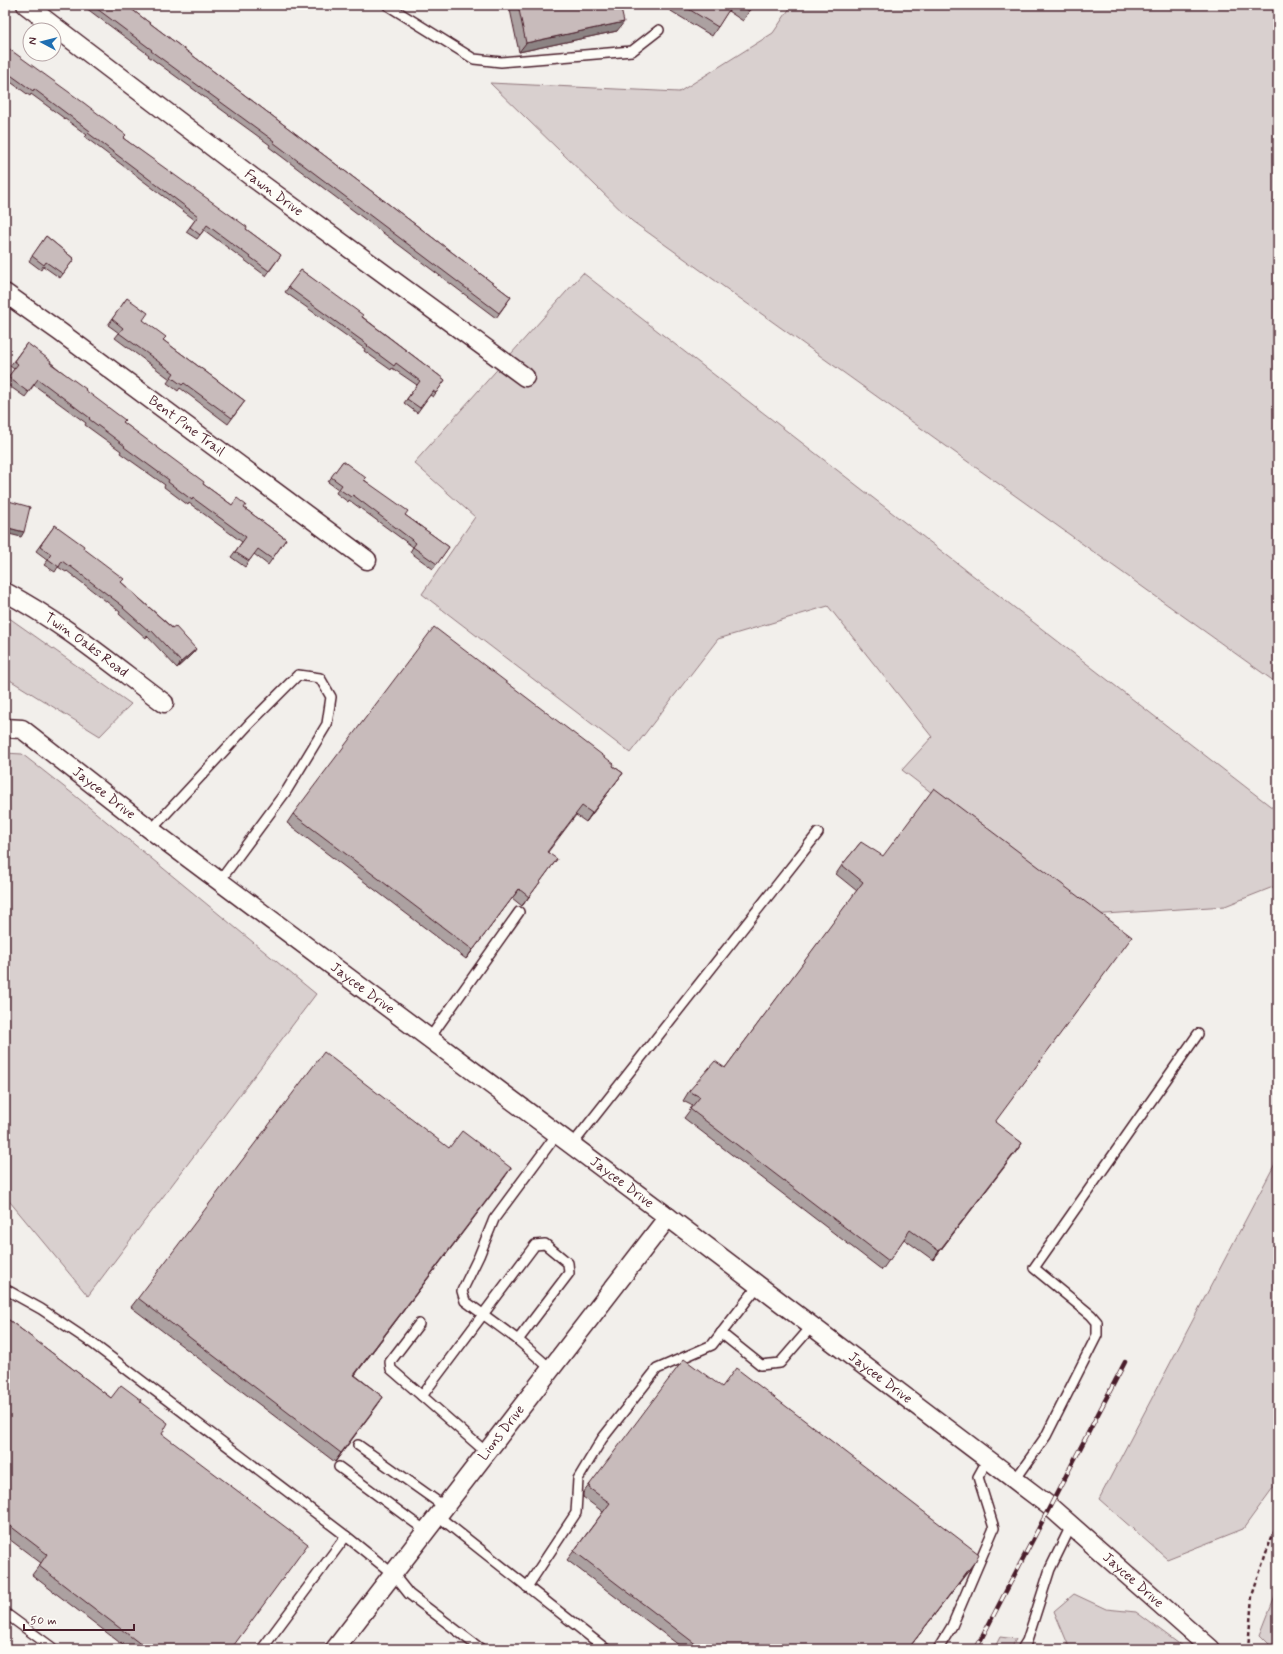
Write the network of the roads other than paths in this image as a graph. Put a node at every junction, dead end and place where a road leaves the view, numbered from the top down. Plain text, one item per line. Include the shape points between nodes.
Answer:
1 (26, 5) edge
2 (387, 5) edge
3 (659, 30) dead end
4 (5, 293) edge
5 (525, 377) dead end
6 (367, 560) dead end
7 (5, 592) edge
8 (164, 703) dead end
9 (5, 715) edge
10 (14, 729) edge
11 (151, 830) junction
12 (818, 834) dead end
13 (220, 882) junction
14 (519, 912) dead end
15 (1198, 1034) dead end
16 (429, 1039) junction
17 (557, 1134) junction
18 (572, 1145) junction
19 (668, 1218) junction
20 (758, 1286) junction
21 (5, 1289) edge
22 (483, 1315) junction
23 (419, 1324) dead end
24 (812, 1326) junction
25 (721, 1333) junction
26 (518, 1340) junction
27 (552, 1369) junction
28 (422, 1396) junction
29 (358, 1446) edge
30 (487, 1453) junction
31 (988, 1459) junction
32 (339, 1467) edge
33 (1015, 1480) junction
34 (442, 1512) junction
35 (1071, 1526) junction
36 (426, 1531) junction
37 (346, 1536) junction
38 (393, 1574) junction
39 (527, 1587) junction
40 (5, 1614) edge
41 (54, 1649) edge
42 (262, 1649) edge
43 (335, 1649) edge
44 (481, 1649) edge
45 (606, 1649) edge
46 (938, 1649) edge
47 (1022, 1649) edge
48 (1211, 1649) edge

1 - 5 street, Fawn Drive via 252,177
2 - 3 lane via 474,60 501,62 632,51
4 - 6 street, Bent Pine Trail via 67,336
7 - 8 street, Twin Oaks Road via 56,623
9 - 10 street, Jaycee Drive
10 - 11 street, Jaycee Drive
11 - 13 street, Jaycee Drive
11 - 13 lane via 298,675 320,678 331,697 327,724 287,790
12 - 18 lane
13 - 16 street, Jaycee Drive
14 - 16 lane
15 - 33 lane via 1034,1268 1091,1315 1097,1322 1097,1335 1046,1436
16 - 17 street, Jaycee Drive
17 - 18 street, Jaycee Drive
17 - 22 lane via 494,1219 462,1291 465,1301
18 - 19 street, Jaycee Drive
19 - 20 street, Jaycee Drive
19 - 27 street, Lions Drive
20 - 24 street, Jaycee Drive
20 - 25 lane
21 - 37 lane via 92,1343
22 - 26 lane
22 - 26 lane via 535,1245 545,1244 568,1263 569,1273
22 - 28 lane
23 - 28 lane via 390,1362 390,1369
24 - 25 lane via 780,1363 761,1365
24 - 31 street, Jaycee Drive
25 - 39 lane via 712,1344 657,1369 602,1440 578,1479 576,1513
26 - 27 lane
27 - 30 street, Lions Drive
28 - 30 lane
29 - 34 lane
30 - 34 street, Lions Drive
31 - 33 street, Jaycee Drive
31 - 46 lane via 978,1477 994,1528 952,1626
32 - 36 lane
33 - 35 street, Jaycee Drive
34 - 36 street, Lions Drive
34 - 39 lane
35 - 47 lane via 1050,1569 1027,1641
35 - 48 street, Jaycee Drive
36 - 38 street, Lions Drive
37 - 38 lane
37 - 42 lane
38 - 43 street, Lions Drive
38 - 44 lane via 409,1594
39 - 45 lane
40 - 41 lane

